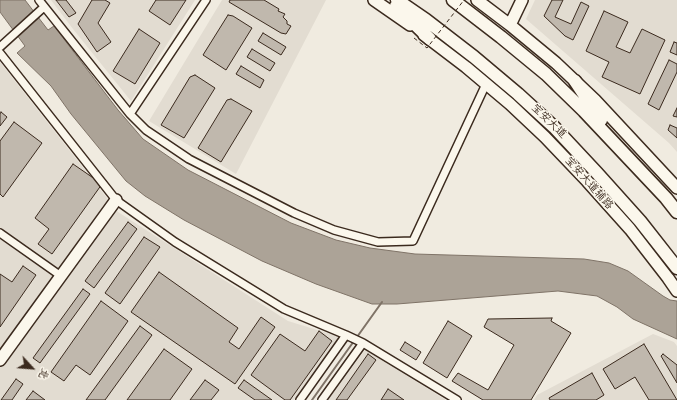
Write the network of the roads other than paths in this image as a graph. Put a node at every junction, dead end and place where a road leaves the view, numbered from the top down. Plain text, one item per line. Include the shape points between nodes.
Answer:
1 (39, 0) edge
2 (206, 0) edge
3 (374, 0) edge
4 (390, 0) edge
5 (397, 0) edge
6 (453, 0) edge
7 (477, 0) edge
8 (522, 0) edge
9 (44, 7) junction
10 (510, 25) junction
11 (430, 40) junction
12 (0, 47) edge
13 (0, 53) edge
14 (575, 81) junction
15 (486, 84) junction
16 (130, 114) junction
17 (620, 149) junction
18 (677, 188) edge
19 (116, 200) junction
20 (677, 212) edge
21 (0, 233) edge
22 (677, 268) edge
23 (61, 276) junction
24 (676, 289) edge
25 (348, 336) junction
26 (361, 342) junction
27 (0, 360) edge
28 (300, 400) edge
29 (322, 400) edge
30 (457, 400) edge

1 - 9 street
2 - 16 street
3 - 11 main road, 宝安大道辅路
4 - 11 main road
5 - 22 main road, 宝安大道 via 474,57 554,127 635,216
6 - 17 main road via 546,74
7 - 10 main road
8 - 10 main road
9 - 12 street
9 - 16 street
10 - 14 main road
11 - 15 main road, 宝安大道辅路
13 - 19 street
14 - 17 main road
14 - 18 main road
15 - 16 street via 413,240 378,242 334,230 294,213 189,159 146,130
15 - 24 main road, 宝安大道辅路 via 545,137 587,182 630,229
17 - 20 main road
19 - 23 main road
19 - 25 street via 175,242 284,309
21 - 23 street
23 - 27 main road
25 - 26 street
25 - 28 street
26 - 29 street
26 - 30 street

